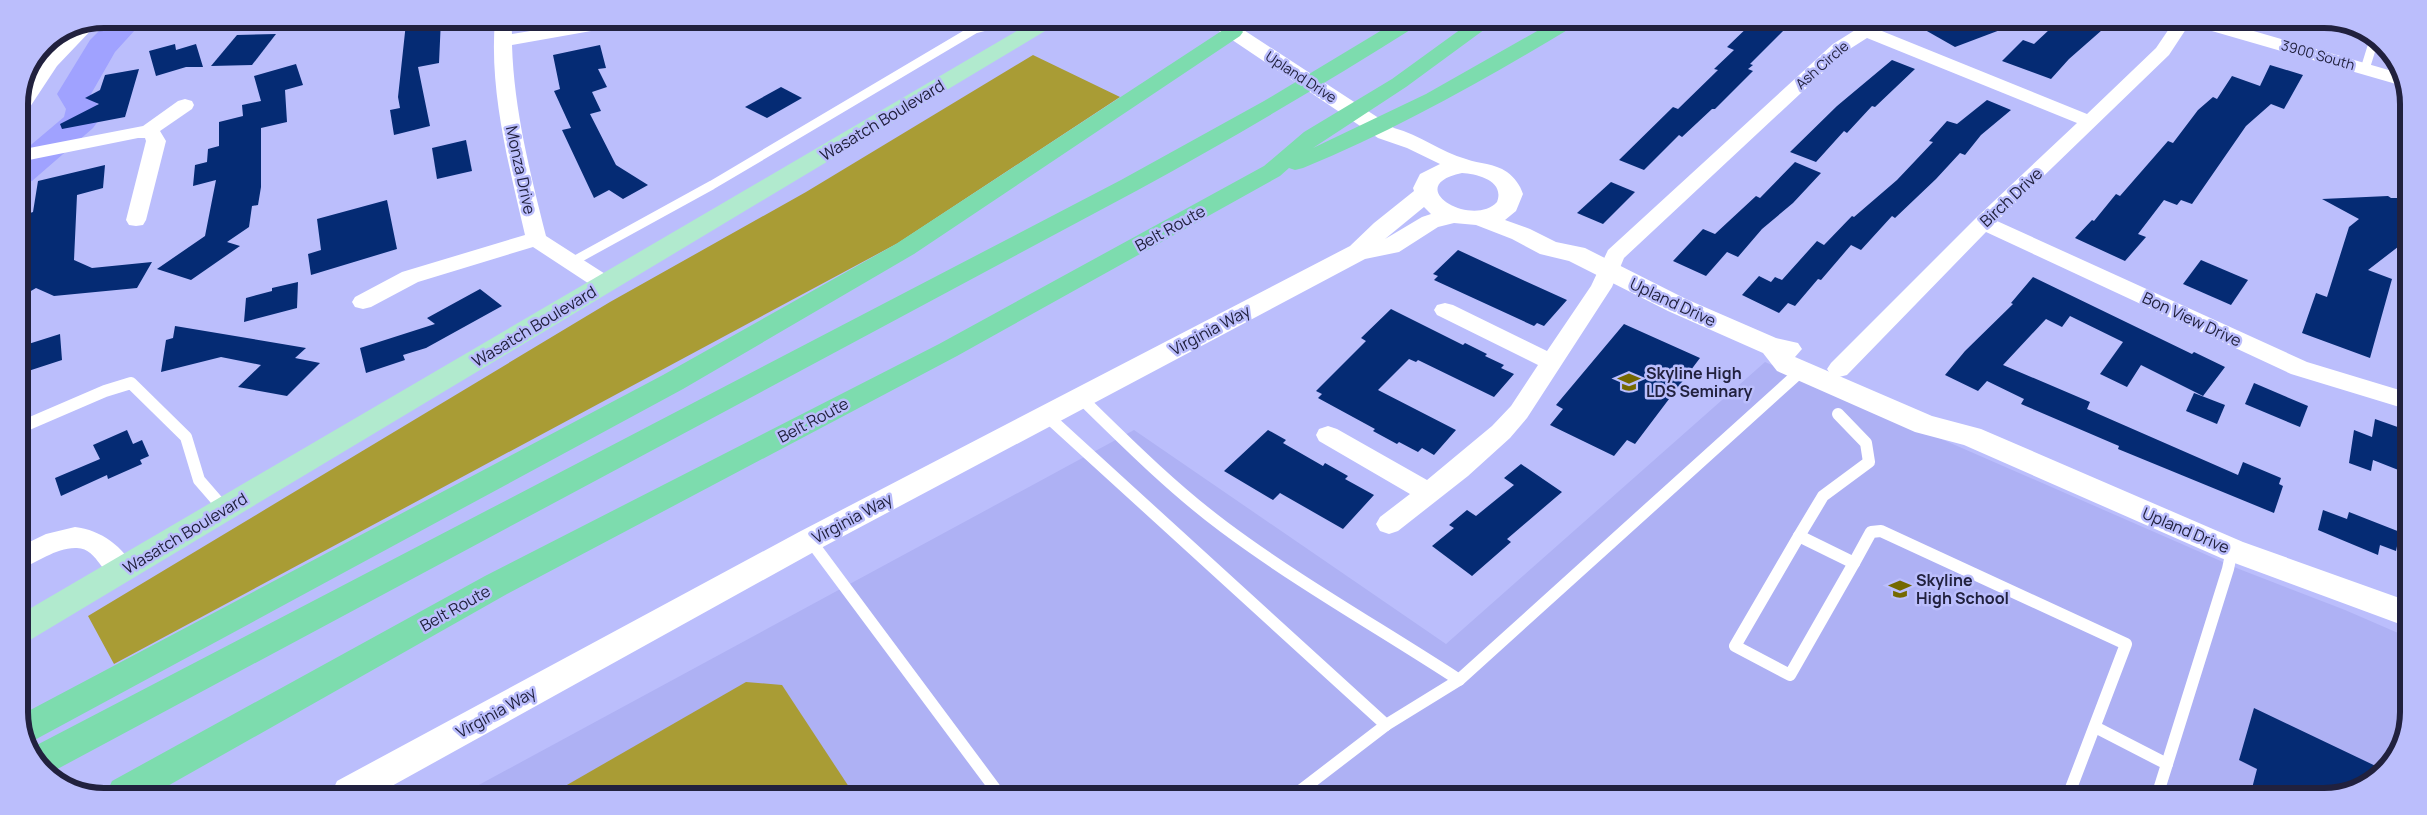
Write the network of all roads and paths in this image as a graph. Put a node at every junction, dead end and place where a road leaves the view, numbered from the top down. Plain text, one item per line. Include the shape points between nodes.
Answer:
1 (503, 28) edge
2 (579, 28) edge
3 (976, 28) edge
4 (1035, 28) edge
5 (1222, 28) edge
6 (1228, 28) edge
7 (1400, 28) edge
8 (1478, 28) edge
9 (1557, 28) edge
10 (2178, 28) edge
11 (2222, 28) edge
12 (80, 31) edge
13 (503, 41) junction
14 (2372, 45) edge
15 (2364, 69) junction
16 (2395, 78) edge
17 (29, 93) edge
18 (185, 104) dead end
19 (2091, 122) junction
20 (148, 132) junction
21 (1386, 133) junction
22 (1321, 143) junction
23 (28, 154) edge
24 (1462, 166) junction
25 (1427, 186) junction
26 (1511, 202) junction
27 (1451, 216) junction
28 (1481, 219) junction
29 (136, 220) dead end
30 (1983, 223) junction
31 (536, 239) junction
32 (1359, 252) junction
33 (1576, 254) junction
34 (570, 263) junction
35 (1608, 271) junction
36 (604, 284) junction
37 (364, 302) dead end
38 (1445, 310) dead end
39 (1772, 347) junction
40 (1552, 363) junction
41 (1838, 369) junction
42 (1802, 371) junction
43 (1081, 398) junction
44 (2399, 399) edge
45 (1838, 414) dead end
46 (1047, 416) junction
47 (28, 424) edge
48 (1328, 435) dead end
49 (1971, 436) junction
50 (1427, 492) junction
51 (225, 510) junction
52 (1389, 524) dead end
53 (1798, 536) junction
54 (810, 540) junction
55 (2232, 550) junction
56 (28, 555) edge
57 (1854, 562) junction
58 (122, 570) junction
59 (2400, 611) edge
60 (28, 626) edge
61 (1459, 680) junction
62 (1386, 725) junction
63 (29, 727) edge
64 (2095, 727) junction
65 (44, 759) edge
66 (2167, 764) junction
67 (131, 788) edge
68 (356, 788) edge
69 (995, 788) edge
70 (1304, 788) edge
71 (2071, 788) edge
72 (2160, 788) edge

1 - 13 street, Monza Drive
2 - 13 street
3 - 34 lane via 712,185
4 - 36 main road, Wasatch Boulevard
5 - 63 highway via 905,249 673,382
6 - 21 street, Upland Drive
7 - 65 highway via 1268,109 1109,197
8 - 22 highway
9 - 22 highway via 1423,102
10 - 19 street, Birch Drive via 2163,51
11 - 15 street, 3900 South
12 - 17 street via 58,52
13 - 31 street, Monza Drive via 504,85
14 - 15 lane
15 - 16 street, 3900 South
18 - 20 street
19 - 30 street, Birch Drive
19 - 35 street, Ash Circle via 1866,31 1839,48 1615,255
20 - 23 street
20 - 29 street via 156,142
21 - 24 street, Upland Drive via 1406,138
21 - 25 street, Upland Drive via 1387,144
22 - 67 highway, Belt Route via 948,350 496,586
24 - 25 street via 1449,167
24 - 26 street via 1476,167 1501,178 1512,194
25 - 27 street via 1430,202
25 - 32 street, Virginia Way
26 - 28 street via 1495,216
26 - 33 street, Upland Drive via 1518,214 1566,241
27 - 28 street
27 - 32 street, Virginia Way via 1430,222 1390,247
28 - 33 street, Upland Drive via 1549,249
30 - 41 street, Birch Drive
30 - 44 street, Bon View Drive via 2299,368
31 - 34 street
31 - 37 street via 410,277
32 - 43 street, Virginia Way
33 - 35 street, Upland Drive
34 - 36 street
35 - 39 street, Upland Drive
35 - 40 street
36 - 51 main road, Wasatch Boulevard
38 - 40 street
39 - 41 street, Upland Drive via 1830,373
39 - 42 street, Upland Drive via 1786,364
40 - 50 street via 1519,412 1501,432
41 - 49 street, Upland Drive via 1934,410
42 - 49 street, Upland Drive via 1925,425
42 - 61 lane
43 - 46 street, Virginia Way
43 - 61 lane via 1207,514 1245,543
45 - 53 lane via 1866,443 1869,462 1823,496
46 - 54 street, Virginia Way
46 - 62 lane
47 - 51 lane via 131,383 186,437 199,480
48 - 50 street
49 - 55 street, Upland Drive
50 - 52 street
51 - 58 main road, Wasatch Boulevard
53 - 57 lane
53 - 57 lane via 1735,646 1790,675
54 - 68 street, Virginia Way
54 - 69 lane
55 - 59 street, Upland Drive
55 - 66 lane
56 - 58 street via 61,541 84,539 94,542
57 - 64 lane via 1871,532 1882,531 2126,644
58 - 60 main road, Wasatch Boulevard
61 - 62 lane
62 - 70 lane
64 - 66 lane
64 - 71 lane
66 - 72 lane

